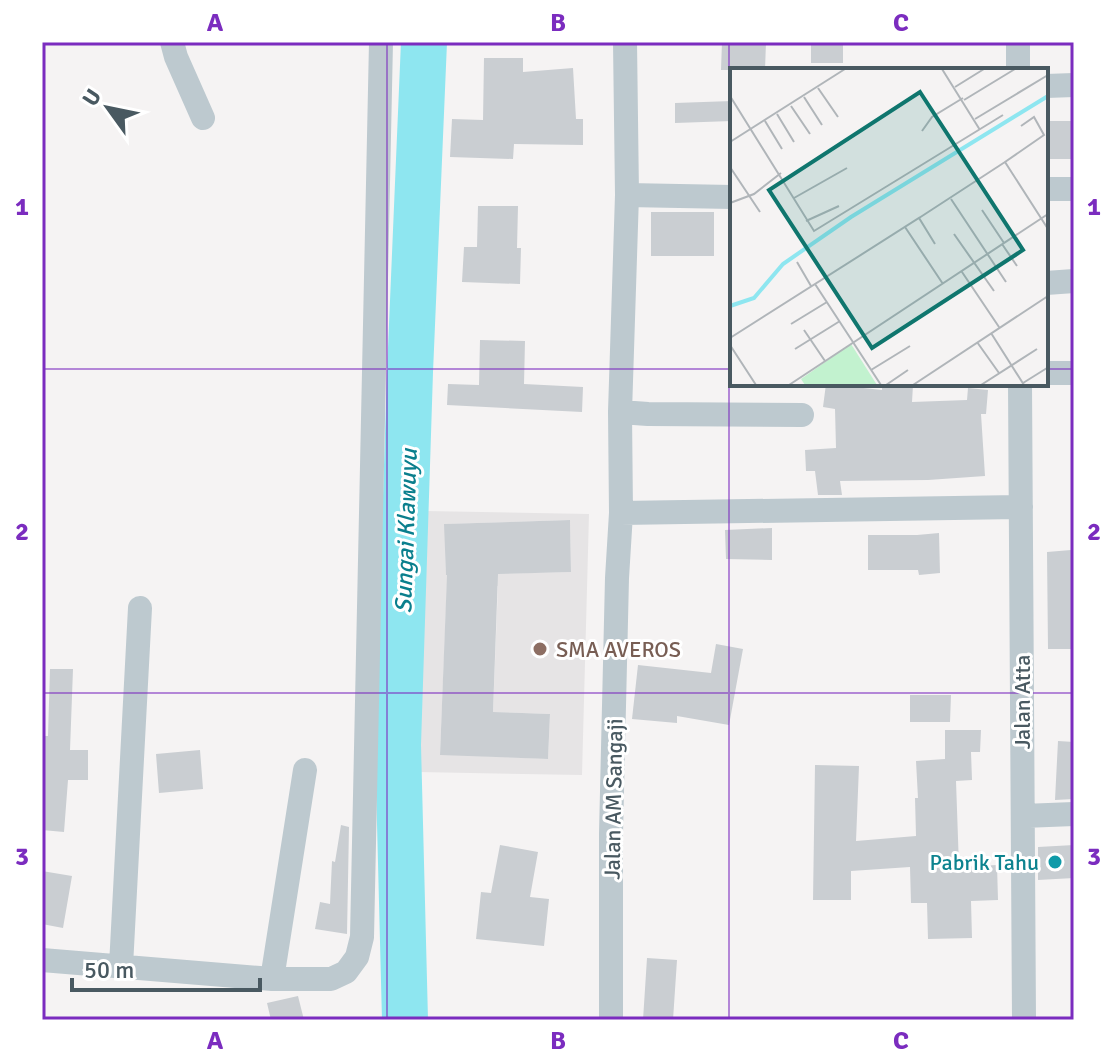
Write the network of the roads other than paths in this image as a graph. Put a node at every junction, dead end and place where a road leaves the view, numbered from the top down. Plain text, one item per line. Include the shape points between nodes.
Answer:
1 (172, 42) edge
2 (381, 42) edge
3 (625, 42) edge
4 (1018, 42) edge
5 (1018, 68) edge
6 (1074, 85) edge
7 (1048, 86) edge
8 (203, 118) dead end
9 (1048, 189) edge
10 (1074, 189) edge
11 (627, 195) junction
12 (730, 197) edge
13 (1074, 281) edge
14 (1048, 283) edge
15 (1048, 373) edge
16 (1074, 373) edge
17 (1020, 386) edge
18 (620, 412) junction
19 (802, 415) dead end
20 (1021, 507) junction
21 (621, 513) junction
22 (140, 608) dead end
23 (305, 770) dead end
24 (1074, 814) edge
25 (1023, 816) junction
26 (42, 960) edge
27 (121, 966) junction
28 (272, 979) junction
29 (611, 1020) edge
30 (1024, 1020) edge

1 - 8 street
2 - 28 street via 362,937 346,972 331,979
3 - 11 street, Jalan AM Sangaji
4 - 5 street
6 - 7 street
9 - 10 street
11 - 12 street
11 - 18 street, Jalan AM Sangaji
13 - 14 street
15 - 16 street
17 - 20 street, Jalan Atta
18 - 19 street
18 - 21 street, Jalan AM Sangaji
20 - 21 street
20 - 25 street, Jalan Atta
21 - 29 street, Jalan AM Sangaji
22 - 27 street
23 - 28 street
24 - 25 street
25 - 30 street, Jalan Atta
26 - 27 street
27 - 28 street

